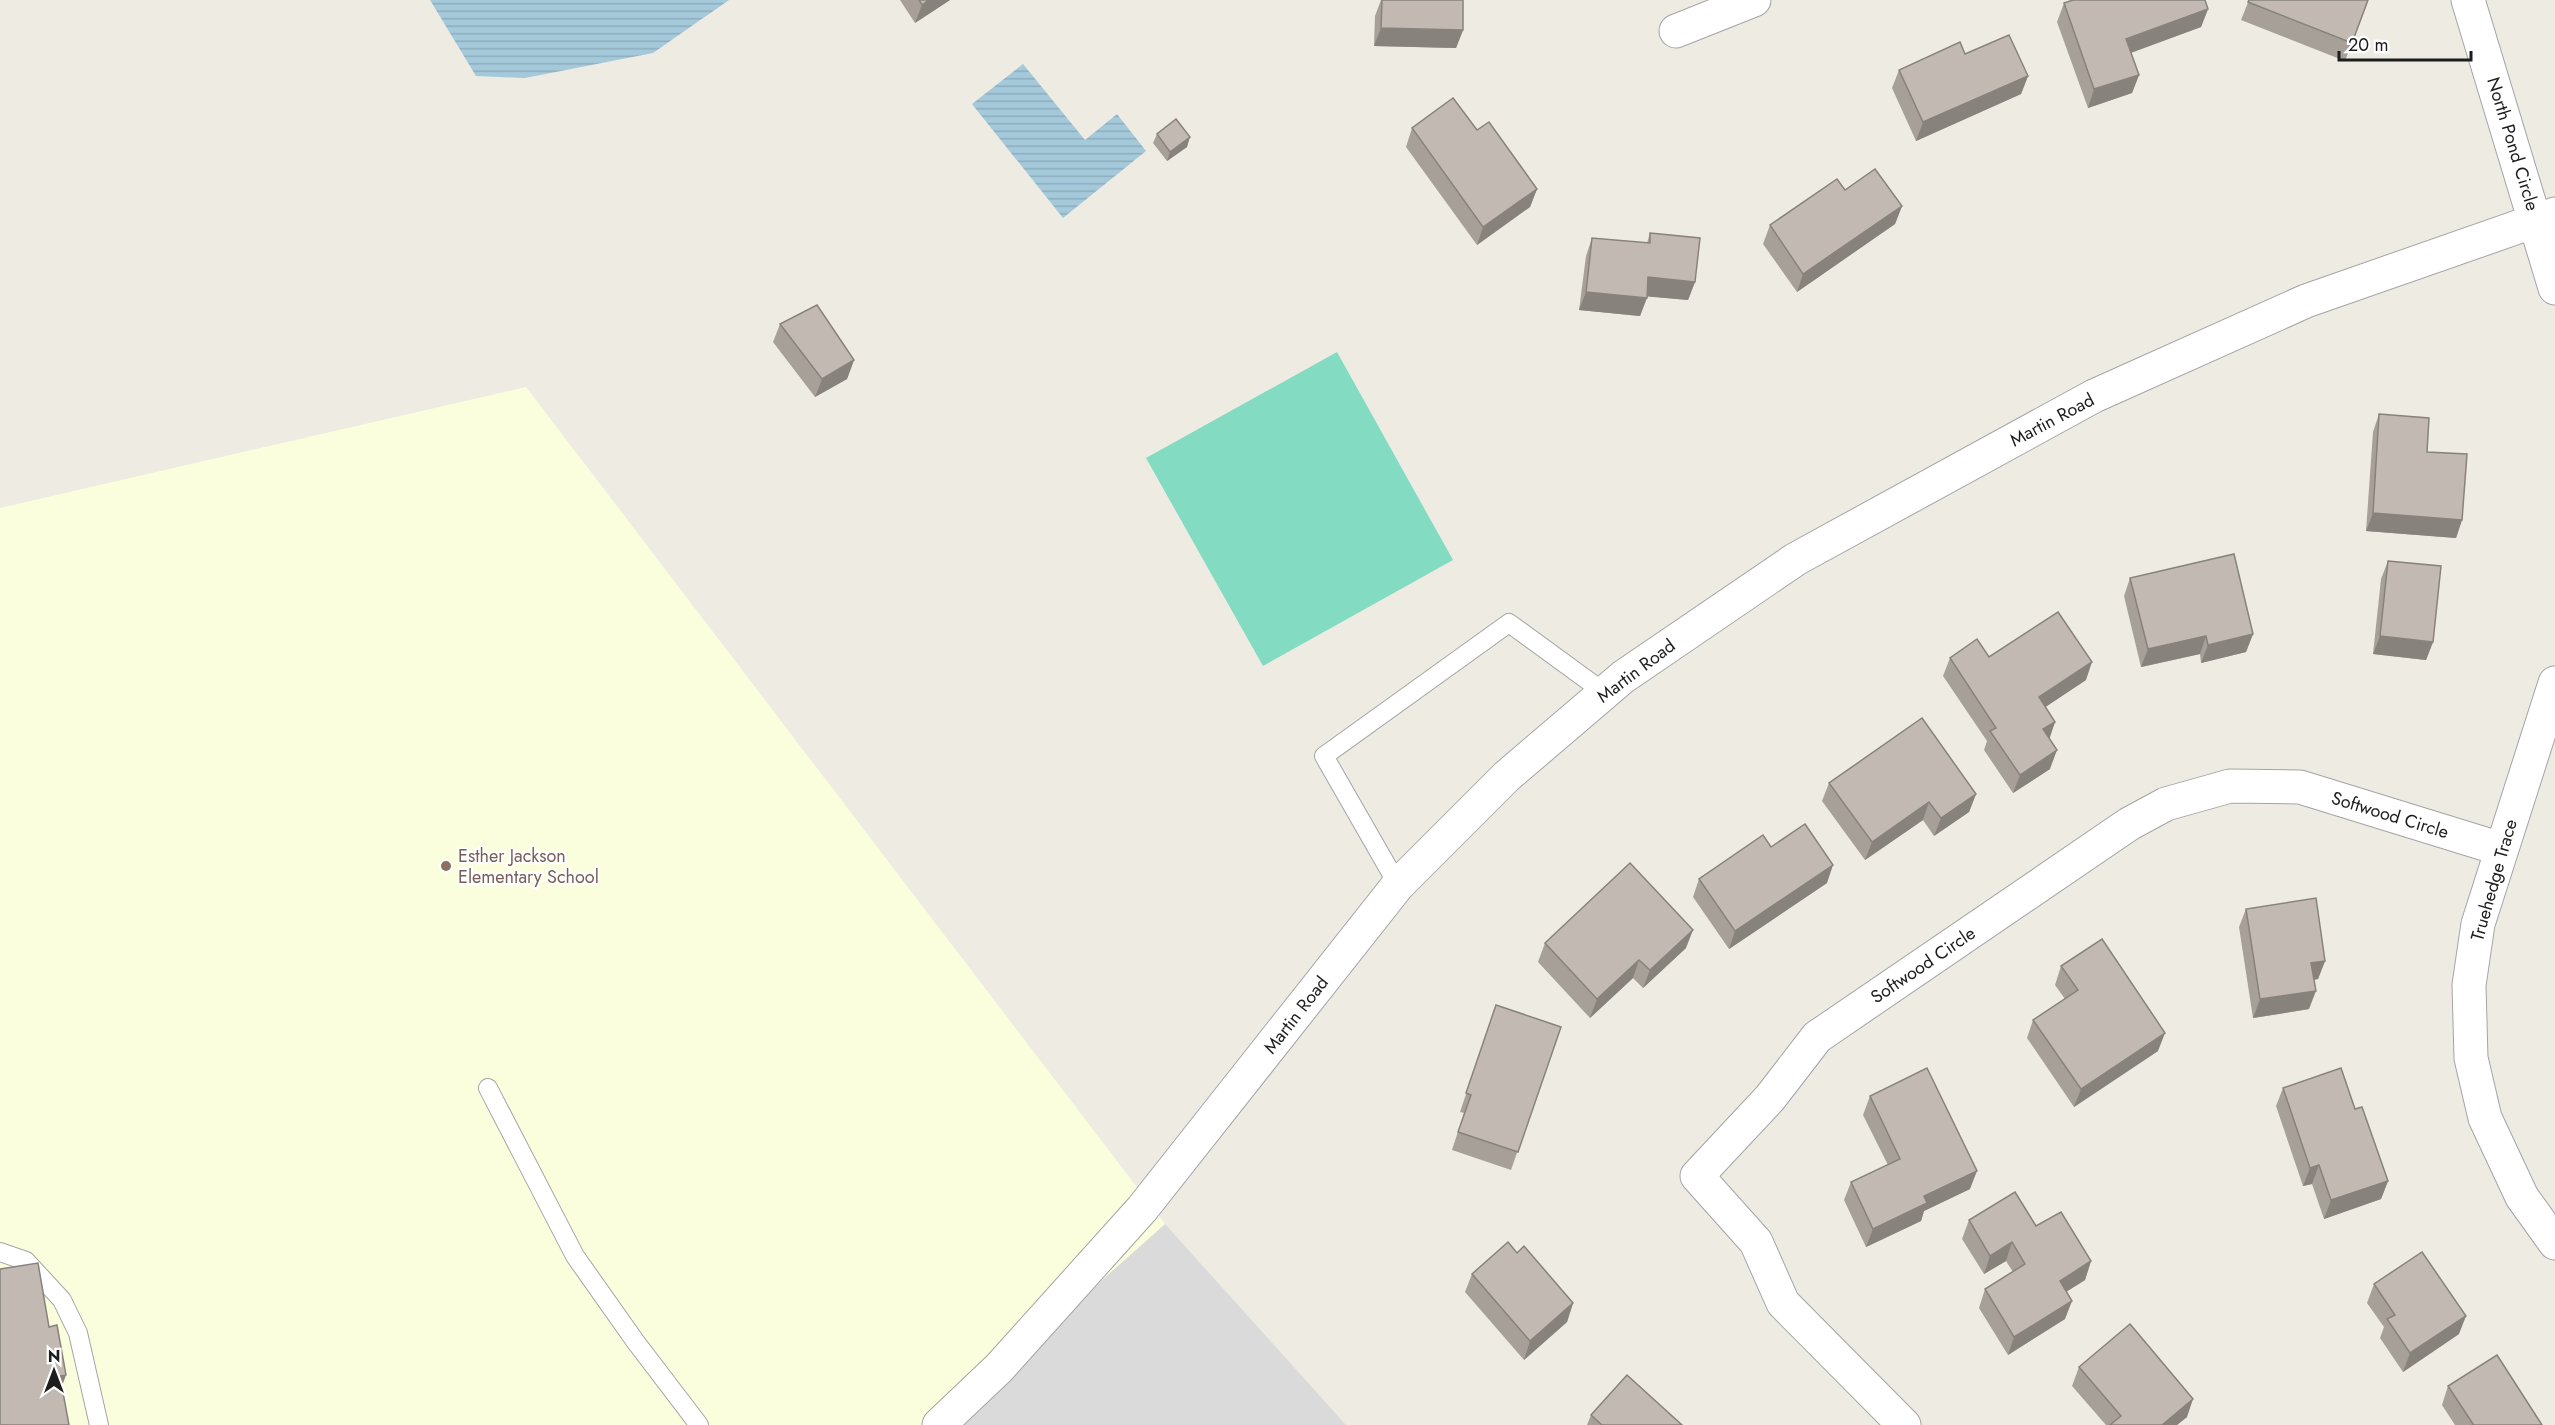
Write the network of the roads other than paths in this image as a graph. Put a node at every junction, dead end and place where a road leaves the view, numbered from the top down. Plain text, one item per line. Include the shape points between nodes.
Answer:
1 (1754, 0) edge
2 (2468, 0) edge
3 (1676, 31) dead end
4 (2545, 217) edge
5 (2555, 288) edge
6 (2555, 683) edge
7 (1605, 693) junction
8 (2501, 849) junction
9 (1398, 885) junction
10 (488, 1088) dead end
11 (2555, 1243) edge
12 (0, 1252) edge
13 (99, 1425) edge
14 (699, 1425) edge
15 (939, 1425) edge
16 (1904, 1425) edge

1 - 3 street
2 - 4 street, North Pond Circle
4 - 5 street
4 - 7 street, Martin Road via 2306,301 2094,396 1796,559
6 - 8 street, Truehedge Trace
7 - 9 street, Martin Road via 1507,776
7 - 9 lane via 1509,623 1324,756
8 - 11 street, Truehedge Trace via 2478,924 2469,984 2471,1058 2485,1118 2522,1197
8 - 16 street, Softwood Circle via 2301,787 2219,789 2166,804 2129,824 1817,1037 1770,1098 1698,1176 1756,1242 1783,1302
9 - 15 street, Martin Road via 1142,1209 999,1368
10 - 14 lane via 575,1256
12 - 13 lane via 26,1261 62,1300 78,1333

